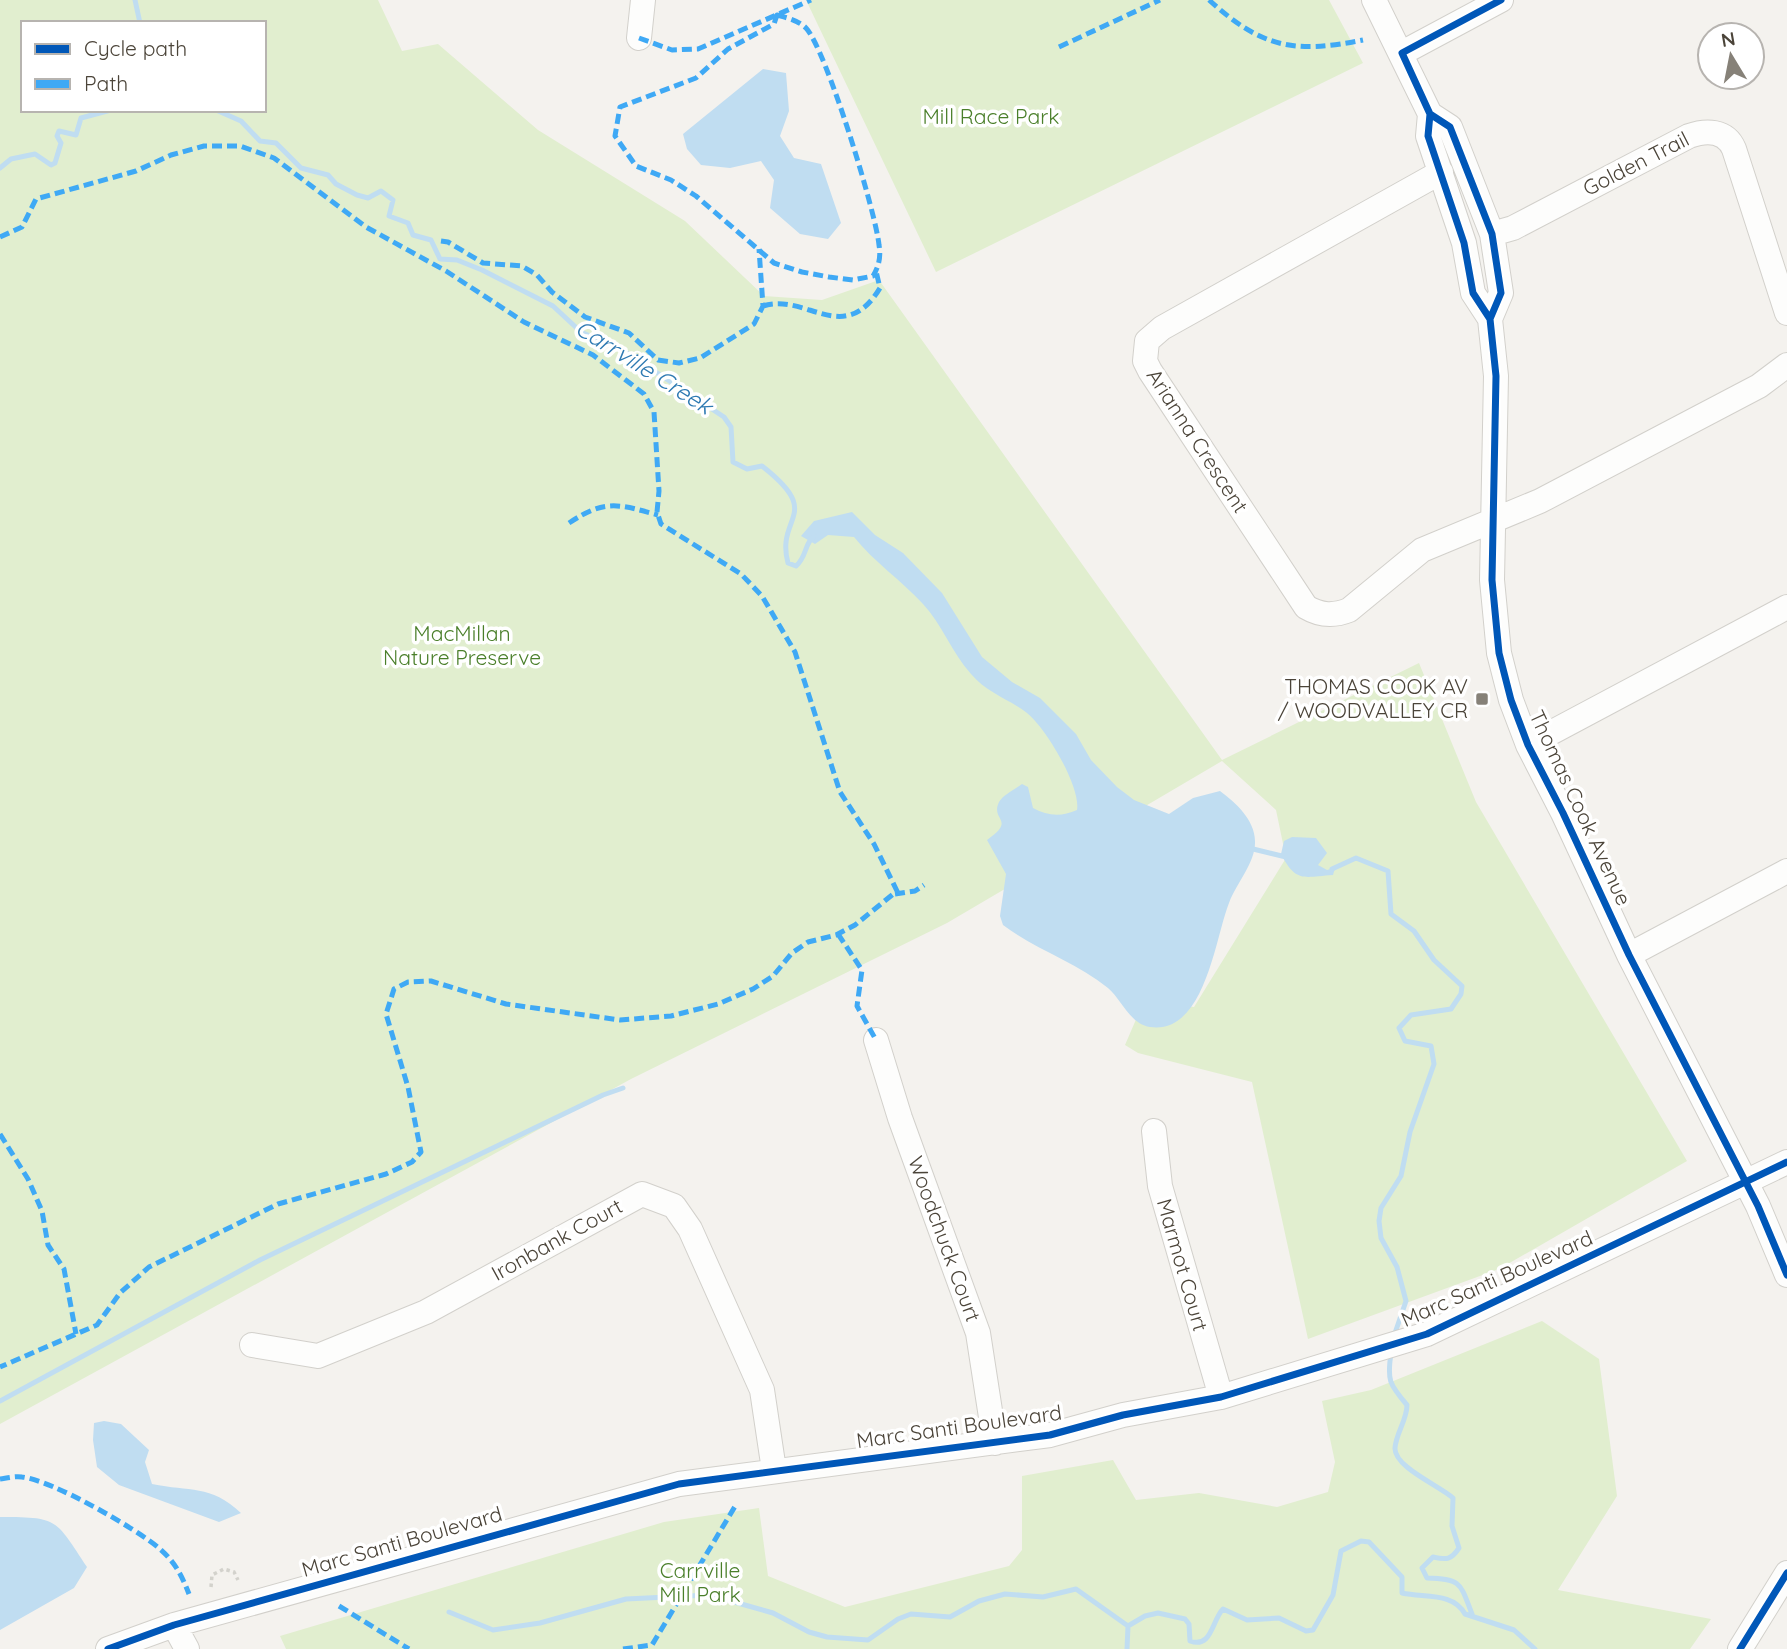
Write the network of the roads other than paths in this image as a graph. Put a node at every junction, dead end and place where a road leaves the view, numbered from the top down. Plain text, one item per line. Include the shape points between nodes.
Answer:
1 (643, 0) edge
2 (1374, 0) edge
3 (1501, 0) edge
4 (639, 38) dead end
5 (1402, 53) junction
6 (1430, 114) junction
7 (1441, 172) junction
8 (1492, 234) junction
9 (1787, 313) edge
10 (1490, 319) junction
11 (1787, 365) edge
12 (1490, 521) junction
13 (1787, 607) edge
14 (1528, 746) junction
15 (1787, 871) edge
16 (1629, 955) junction
17 (876, 1040) dead end
18 (1154, 1131) dead end
19 (1787, 1162) edge
20 (1747, 1184) junction
21 (1787, 1275) edge
22 (252, 1345) dead end
23 (1221, 1396) junction
24 (995, 1443) junction
25 (774, 1470) junction
26 (1787, 1573) edge
27 (174, 1625) junction
28 (108, 1649) edge
29 (187, 1649) edge
30 (1740, 1649) edge

1 - 4 street
2 - 5 street, Thomas Cook Avenue
3 - 5 street
5 - 6 street, Thomas Cook Avenue
6 - 7 street, Thomas Cook Avenue via 1427,136
6 - 8 street, Thomas Cook Avenue via 1450,127
7 - 10 street, Thomas Cook Avenue via 1464,243 1473,293
7 - 12 street, Arianna Crescent via 1152,334 1145,360 1307,607 1317,613 1349,610 1422,550
8 - 9 street, Golden Trail via 1513,228 1689,136 1714,133 1725,137 1734,149
8 - 10 street, Thomas Cook Avenue via 1501,293
10 - 12 street, Thomas Cook Avenue via 1496,376
11 - 12 street via 1776,376 1540,501
12 - 14 street, Thomas Cook Avenue via 1499,653
13 - 14 street
14 - 16 street, Thomas Cook Avenue
15 - 16 street
16 - 20 street, Thomas Cook Avenue
17 - 24 street, Woodchuck Court via 978,1333
18 - 23 street, Marmot Court via 1160,1186
19 - 20 street, Marc Santi Boulevard
20 - 21 street, Thomas Cook Avenue
20 - 23 street, Marc Santi Boulevard via 1427,1335
22 - 25 street, Ironbank Court via 318,1356 426,1312 642,1194 674,1206 690,1229 762,1390
23 - 24 street, Marc Santi Boulevard via 1123,1415 1050,1436
24 - 25 street, Marc Santi Boulevard
25 - 27 street, Marc Santi Boulevard via 641,1493
26 - 30 street
27 - 28 street, Marc Santi Boulevard
27 - 29 street

